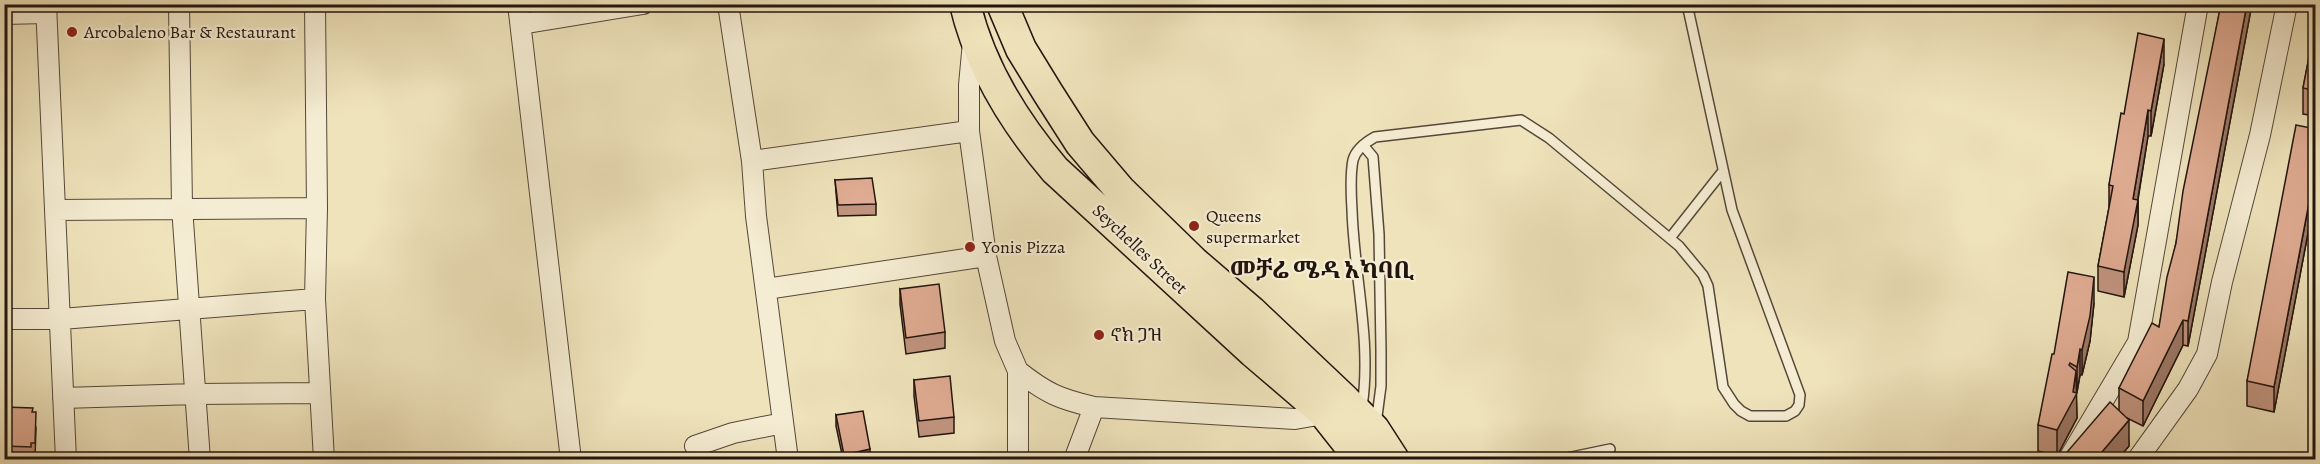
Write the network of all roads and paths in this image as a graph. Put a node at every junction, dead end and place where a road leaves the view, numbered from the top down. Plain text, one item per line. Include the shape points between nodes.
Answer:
1 (179, 4) edge
2 (315, 4) edge
3 (643, 4) edge
4 (728, 4) edge
5 (965, 4) edge
6 (1002, 4) edge
7 (1687, 4) edge
8 (2198, 4) edge
9 (2287, 4) edge
10 (46, 9) edge
11 (579, 9) edge
12 (4, 14) edge
13 (519, 14) edge
14 (974, 39) junction
15 (969, 131) junction
16 (1363, 145) junction
17 (752, 161) junction
18 (1723, 171) junction
19 (182, 207) junction
20 (317, 208) junction
21 (55, 210) junction
22 (1670, 238) junction
23 (986, 256) junction
24 (766, 289) junction
25 (315, 299) junction
26 (189, 308) junction
27 (4, 319) edge
28 (61, 319) junction
29 (1018, 371) junction
30 (195, 393) junction
31 (320, 393) junction
32 (63, 398) junction
33 (1094, 408) junction
34 (783, 423) junction
35 (1353, 430) edge
36 (695, 446) dead end
37 (1610, 449) dead end
38 (66, 459) edge
39 (200, 459) edge
40 (324, 459) edge
41 (571, 459) edge
42 (788, 459) edge
43 (1018, 459) edge
44 (1074, 459) edge
45 (1394, 459) edge
46 (1557, 459) edge
47 (2068, 459) edge
48 (2137, 459) edge

1 - 19 street
2 - 20 street
3 - 11 street
4 - 17 street
5 - 14 main road, Seychelles Street
6 - 35 main road, Seychelles Street via 1021,49 1080,143 1120,190 1260,319
7 - 18 lane
8 - 47 street via 2138,342
9 - 48 street via 2207,354 2188,390
10 - 12 street
10 - 21 street
11 - 13 street
13 - 41 street
14 - 15 street
14 - 35 main road, Seychelles Street via 1008,107 1055,170 1252,352
15 - 17 street
15 - 23 street
16 - 22 lane via 1375,138 1521,120 1549,138
16 - 35 lane via 1353,160 1352,200 1366,387
16 - 35 lane via 1373,157 1379,234 1381,386
17 - 24 street
18 - 22 lane
18 - 22 lane via 1732,210 1800,395 1794,411 1786,416 1750,416 1734,404 1723,387 1708,286 1693,262
19 - 20 street
19 - 21 street
19 - 26 street
20 - 25 street
21 - 28 street
23 - 24 street
23 - 29 street via 1005,341
24 - 34 street
25 - 26 street
25 - 31 street
26 - 28 street
26 - 30 street
27 - 28 street
28 - 32 street
29 - 33 street via 1042,390
29 - 43 street
30 - 31 street
30 - 32 street
30 - 39 street
31 - 40 street
32 - 38 street
33 - 35 street via 1295,419
33 - 44 street
34 - 36 street
34 - 42 street
35 - 45 main road, Seychelles Street
37 - 46 lane

